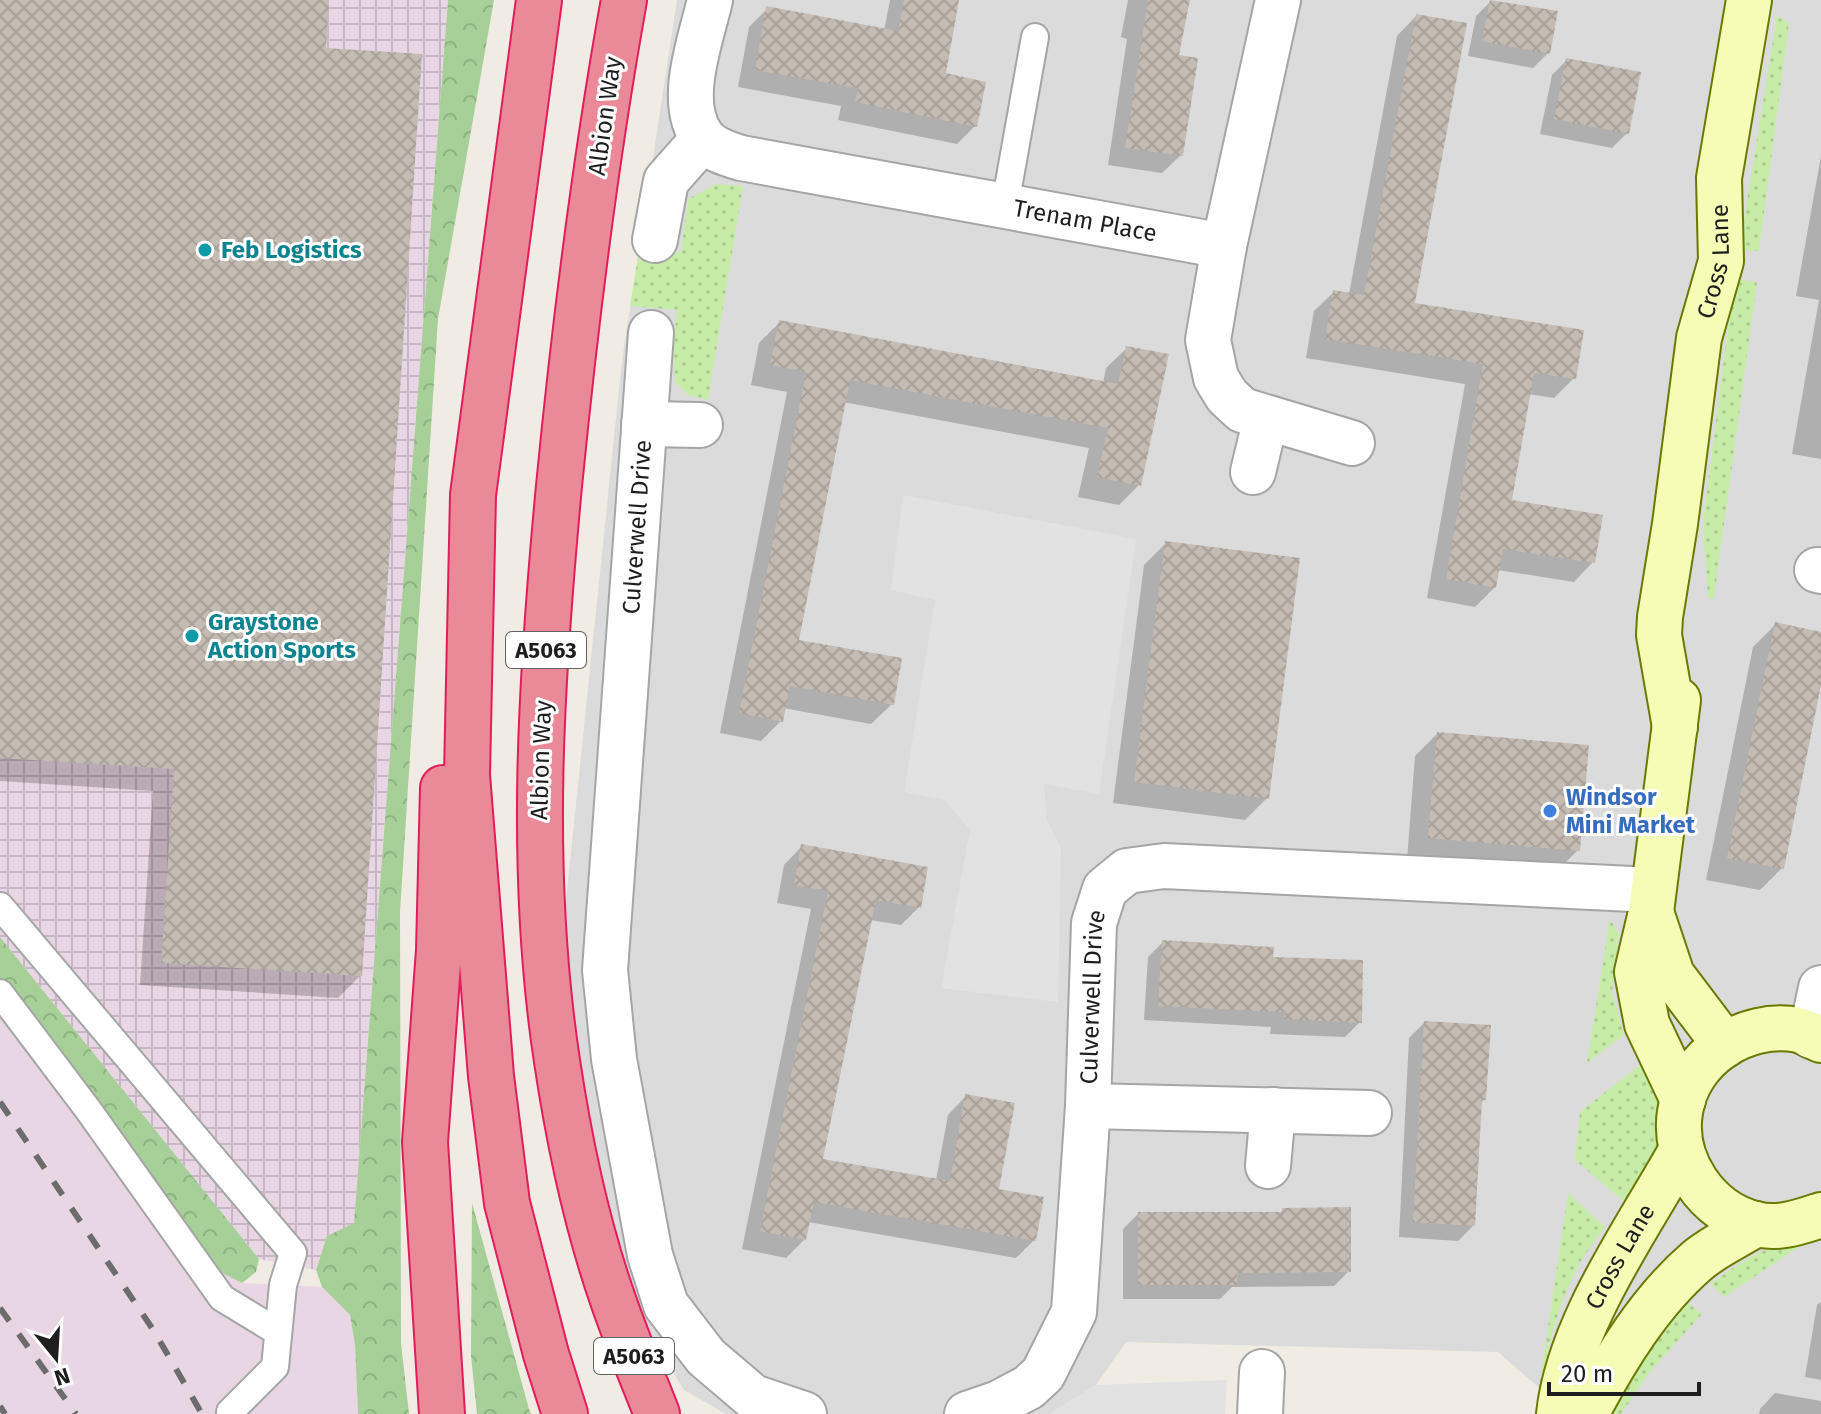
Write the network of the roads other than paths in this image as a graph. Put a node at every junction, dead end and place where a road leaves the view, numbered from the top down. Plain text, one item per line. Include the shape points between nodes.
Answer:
1 (539, 0) edge
2 (624, 0) edge
3 (710, 0) edge
4 (1278, 0) edge
5 (1749, 0) edge
6 (1035, 37) dead end
7 (703, 139) junction
8 (1005, 205) junction
9 (655, 240) dead end
10 (1224, 246) junction
11 (651, 333) dead end
12 (1266, 418) junction
13 (644, 424) junction
14 (700, 425) dead end
15 (1352, 443) dead end
16 (1253, 472) dead end
17 (473, 495) junction
18 (1652, 901) junction
19 (0, 906) edge
20 (1821, 988) edge
21 (0, 993) edge
22 (1816, 1038) edge
23 (1725, 1045) junction
24 (1683, 1100) junction
25 (1088, 1106) junction
26 (1273, 1110) junction
27 (1369, 1113) dead end
28 (1681, 1151) junction
29 (1268, 1166) dead end
30 (1821, 1215) edge
31 (1756, 1224) junction
32 (612, 1298) junction
33 (278, 1332) junction
34 (230, 1412) edge
35 (442, 1414) edge
36 (565, 1414) edge
37 (630, 1414) edge
38 (657, 1414) edge
39 (804, 1414) edge
40 (967, 1414) edge
41 (1559, 1414) edge
42 (1586, 1414) edge

1 - 17 highway, A5063
2 - 32 highway, Albion Way / A5063 via 575,326 553,547 539,817 556,1059 569,1133
3 - 7 street via 690,90
4 - 10 street
5 - 18 street, Cross Lane via 1719,178 1721,261 1699,338 1675,524 1689,620
6 - 8 lane
7 - 8 street, Trenam Place via 741,158
7 - 9 street via 666,181
8 - 10 street, Trenam Place
10 - 12 street via 1208,340 1210,360 1227,396 1242,410
11 - 13 street, Culverwell Drive
12 - 15 street
12 - 16 street
13 - 14 street, Culverwell Drive
13 - 39 street, Culverwell Drive via 605,970 614,1059 650,1255 666,1305 706,1357 753,1397
17 - 35 highway, A5063 via 443,788 439,950 425,1142
17 - 36 highway, A5063 via 467,775 491,1076 507,1203
18 - 23 street, Cross Lane via 1672,975
18 - 24 street, Cross Lane via 1637,972 1647,1024
18 - 25 street, Culverwell Drive via 1164,866 1127,871 1105,889 1094,923
19 - 33 lane via 293,1253
20 - 22 street
21 - 33 lane via 222,1298
22 - 23 street via 1773,1028
23 - 24 street via 1691,1080
24 - 28 street
25 - 26 street
25 - 40 street, Culverwell Drive via 1074,1312 1043,1374 999,1403
26 - 27 street
26 - 29 street
28 - 31 street via 1695,1182 1724,1211
28 - 41 street, Cross Lane via 1576,1344
30 - 31 street via 1790,1225
31 - 42 street, Cross Lane via 1700,1259 1643,1320
32 - 37 highway, A5063
32 - 38 highway, Albion Way / A5063
33 - 34 lane via 275,1367

